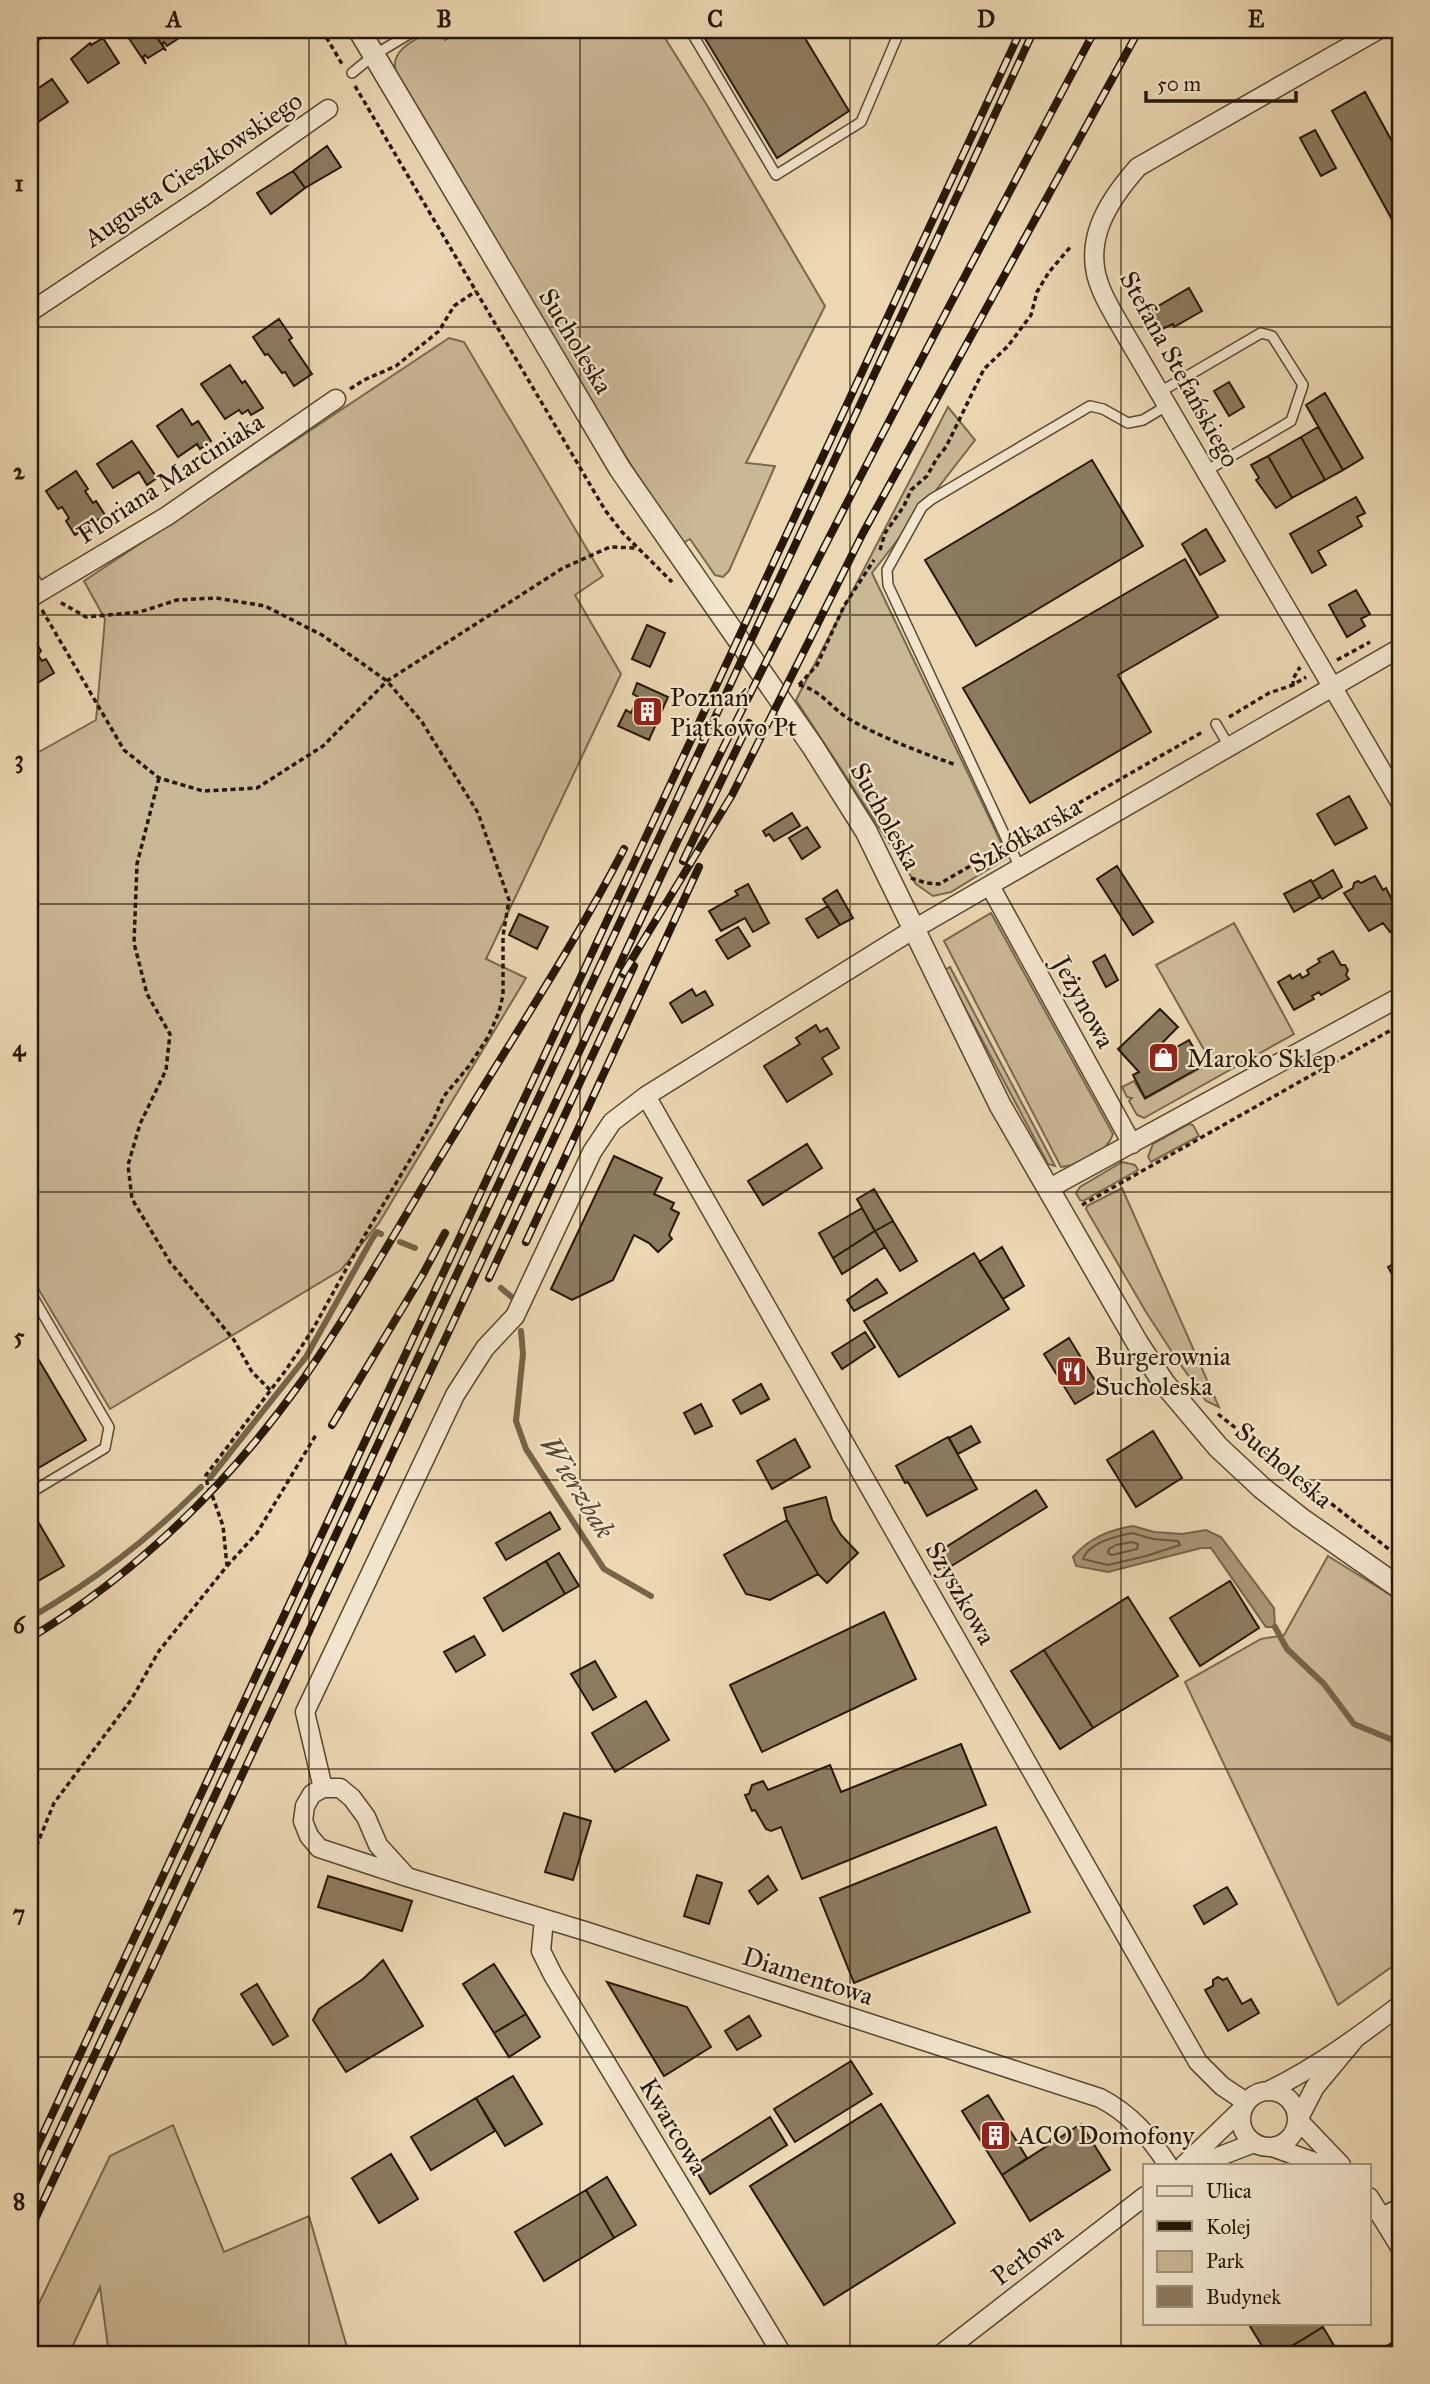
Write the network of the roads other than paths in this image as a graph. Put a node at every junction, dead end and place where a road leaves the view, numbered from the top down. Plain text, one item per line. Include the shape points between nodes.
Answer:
1 (359, 30) edge
2 (415, 30) edge
3 (690, 30) edge
4 (900, 30) edge
5 (1378, 30) edge
6 (374, 55) junction
7 (350, 74) road end
8 (328, 109) dead end
9 (30, 312) edge
10 (336, 398) road end
11 (1164, 398) junction
12 (1206, 471) junction
13 (30, 570) edge
14 (36, 595) edge
15 (1400, 648) edge
16 (1332, 687) junction
17 (1216, 724) road end
18 (1230, 748) junction
19 (1400, 803) edge
20 (1020, 868) junction
21 (990, 886) junction
22 (914, 929) junction
23 (1400, 997) edge
24 (646, 1096) junction
25 (1132, 1144) junction
26 (1057, 1184) junction
27 (30, 1292) edge
28 (30, 1493) edge
29 (1400, 1588) edge
30 (323, 1788) junction
31 (407, 1877) junction
32 (544, 1919) junction
33 (1400, 2005) edge
34 (1354, 2040) junction
35 (1270, 2090) junction
36 (1243, 2106) junction
37 (1298, 2120) junction
38 (1254, 2143) junction
39 (1272, 2147) junction
40 (1167, 2164) edge
41 (1185, 2164) edge
42 (1201, 2164) edge
43 (1320, 2164) edge
44 (1340, 2164) edge
45 (1143, 2198) edge
46 (1370, 2199) edge
47 (1400, 2208) edge
48 (1382, 2217) junction
49 (1400, 2247) edge
50 (782, 2354) edge
51 (941, 2354) edge

1 - 6 street, Sucholeska
2 - 6 lane
3 - 4 lane via 776,175 861,122
5 - 11 street, Stefana Stefańskiego via 1138,167 1107,208 1096,232 1093,257 1100,287
6 - 7 lane
6 - 22 street, Sucholeska via 620,469 845,796
8 - 9 street, Augusta Cieszkowskiego
10 - 14 street, Floriana Marciniaka via 167,516
11 - 12 street, Stefana Stefańskiego
11 - 12 lane via 1262,333 1272,336 1303,385 1291,421
11 - 20 lane via 1143,419 1128,423 1090,406 943,492 922,508 887,570 888,585
12 - 16 street, Stefana Stefańskiego
13 - 14 lane
15 - 16 street, Szkółkarska
16 - 18 street, Szkółkarska
16 - 19 street, Stefana Stefańskiego
17 - 18 lane
18 - 20 street, Szkółkarska
20 - 21 street, Szkółkarska
21 - 22 street, Szkółkarska
21 - 25 street, Jeżynowa
22 - 24 street, Szkółkarska
22 - 26 street, Sucholeska via 968,1043
23 - 25 street
24 - 30 street, Szkółkarska via 612,1122 592,1152 515,1316 485,1348 455,1395 356,1600 305,1713
24 - 36 street, Szyszkowa via 1198,2062
25 - 26 street
26 - 29 street, Sucholeska via 1138,1344 1191,1418 1262,1488
27 - 28 lane via 109,1427 104,1448
30 - 31 street via 340,1788 352,1798 378,1845
30 - 31 street, Diamentowa via 305,1806 303,1821 319,1847
31 - 32 street, Diamentowa
32 - 40 street, Diamentowa via 1100,2098 1141,2128
32 - 50 street, Kwarcowa via 541,1951 553,1975
33 - 34 street
34 - 35 street
34 - 37 street via 1315,2087
35 - 36 street via 1252,2095
35 - 37 street via 1287,2097
36 - 38 street via 1242,2129
36 - 41 street
37 - 39 street via 1289,2139
37 - 44 street
38 - 39 street
38 - 42 street
39 - 43 street
45 - 51 street, Perłowa
46 - 48 street
47 - 48 street
48 - 49 street

